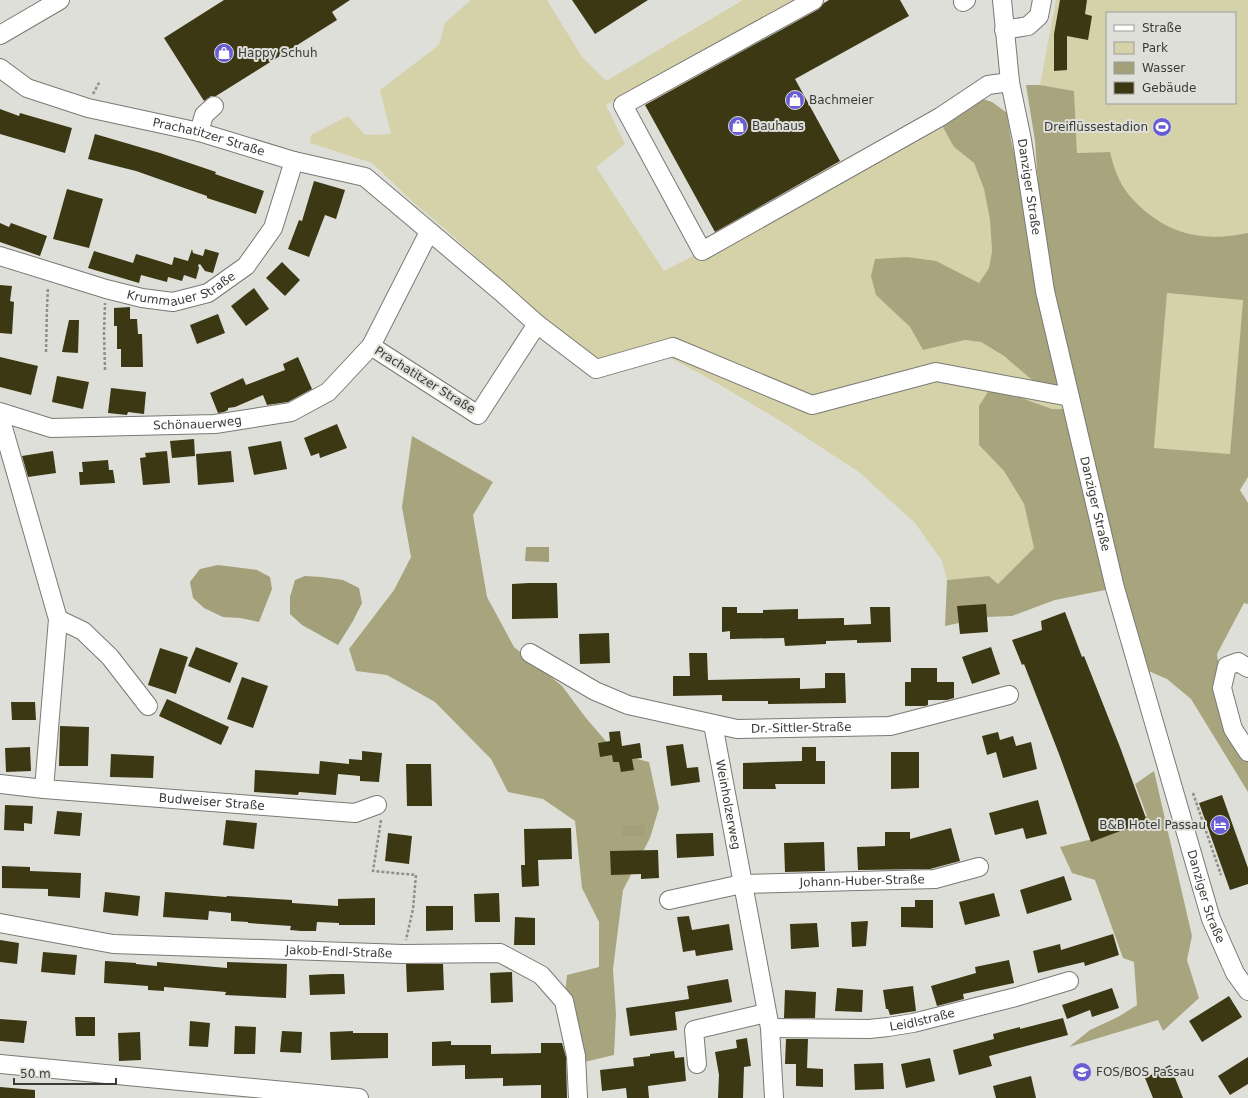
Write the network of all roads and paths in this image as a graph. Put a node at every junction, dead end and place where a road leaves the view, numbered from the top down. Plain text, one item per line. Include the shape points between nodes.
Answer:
1 (60, 0) edge
2 (814, 0) edge
3 (1002, 0) edge
4 (1042, 0) edge
5 (1004, 30) junction
6 (1, 33) edge
7 (0, 68) edge
8 (100, 81) dead end
9 (1010, 82) junction
10 (92, 96) dead end
11 (214, 106) dead end
12 (199, 132) junction
13 (294, 161) junction
14 (429, 232) junction
15 (0, 256) edge
16 (48, 287) dead end
17 (105, 305) dead end
18 (537, 324) junction
19 (371, 346) junction
20 (46, 352) dead end
21 (105, 370) dead end
22 (1070, 397) junction
23 (0, 412) edge
24 (0, 417) edge
25 (58, 619) junction
26 (530, 653) dead end
27 (1248, 668) edge
28 (1009, 695) dead end
29 (148, 706) dead end
30 (713, 724) junction
31 (1248, 752) edge
32 (0, 784) edge
33 (44, 789) junction
34 (1193, 793) dead end
35 (377, 805) joint
36 (980, 867) dead end
37 (1221, 875) dead end
38 (742, 884) junction
39 (669, 900) dead end
40 (0, 923) edge
41 (403, 954) junction
42 (1069, 981) dead end
43 (1248, 991) edge
44 (768, 1021) junction
45 (0, 1064) edge
46 (697, 1064) dead end
47 (359, 1098) edge
48 (578, 1098) edge
49 (774, 1098) edge

1 - 6 street
2 - 9 street via 623,105 702,252 940,117 988,85
3 - 5 street, Danziger Straße
4 - 5 street via 1039,16 1028,26
5 - 9 street, Danziger Straße
7 - 12 street, Prachatitzer Straße via 27,88 88,108
8 - 10 path
9 - 22 street, Danziger Straße via 1022,140 1045,290
11 - 12 street via 204,115
12 - 13 street, Prachatitzer Straße
13 - 14 street, Prachatitzer Straße via 365,177
13 - 15 street, Krummauer Straße via 273,228 246,266 208,293 173,302 142,298
14 - 18 street, Prachatitzer Straße
14 - 19 street, Prachatitzer Straße
16 - 20 path
17 - 21 path
18 - 19 street, Prachatitzer Straße via 478,415
18 - 22 street via 596,369 673,347 812,405 936,372
19 - 23 street, Schönauerweg via 328,392 291,412 215,424 51,428
22 - 43 street, Danziger Straße via 1115,588 1211,919 1235,973
24 - 25 street
25 - 29 street via 83,631 110,657
25 - 33 street
26 - 30 street, Dr.-Sittler-Straße via 595,691 628,705
27 - 31 street via 1238,662 1226,666 1222,688 1233,729
28 - 30 street, Dr.-Sittler-Straße via 890,726 736,729
30 - 38 street, Weinholzerweg
32 - 33 street, Budweiser Straße
33 - 35 street, Budweiser Straße via 355,813
34 - 37 path
35 - 41 path via 381,821 373,871 416,875 413,909
36 - 38 street, Johann-Huber-Straße via 935,879
38 - 39 street
38 - 44 street, Weinholzerweg
40 - 41 street, Jakob-Endl-Straße via 113,944
41 - 48 street, Jakob-Endl-Straße via 500,953 541,975 564,1001 576,1056
42 - 44 street, Leidlstraße via 1016,997 888,1027 869,1029
44 - 46 street via 694,1030
44 - 49 street, Weinholzerweg
45 - 47 street

